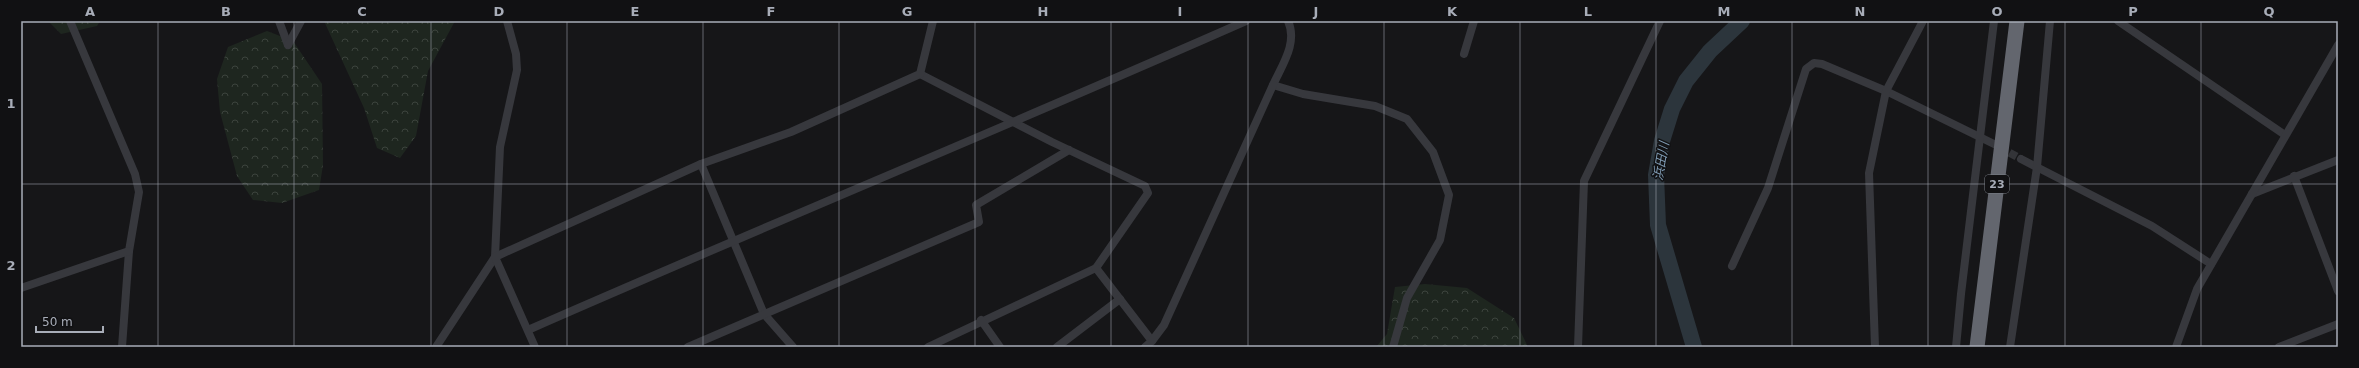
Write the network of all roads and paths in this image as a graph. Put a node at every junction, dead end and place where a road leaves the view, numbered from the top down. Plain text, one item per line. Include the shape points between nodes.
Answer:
1 (70, 21) edge
2 (279, 21) edge
3 (301, 21) edge
4 (507, 21) edge
5 (933, 21) edge
6 (1246, 21) edge
7 (1288, 21) edge
8 (1474, 21) edge
9 (1660, 21) edge
10 (1923, 21) edge
11 (1994, 21) edge
12 (2017, 21) edge
13 (2050, 21) edge
14 (2118, 21) edge
15 (2338, 45) edge
16 (1464, 54) dead end
17 (920, 74) junction
18 (1273, 85) junction
19 (1886, 91) junction
20 (1015, 122) junction
21 (2285, 135) junction
22 (1980, 137) junction
23 (1994, 144) tunnel mouth
24 (1069, 150) junction
25 (2021, 159) tunnel mouth
26 (2338, 160) edge
27 (701, 164) junction
28 (2037, 168) junction
29 (2294, 176) junction
30 (2252, 194) junction
31 (733, 240) junction
32 (129, 251) junction
33 (495, 257) junction
34 (2211, 264) junction
35 (1732, 266) dead end
36 (1096, 268) junction
37 (21, 288) edge
38 (2338, 291) edge
39 (1120, 299) junction
40 (764, 314) junction
41 (981, 320) junction
42 (2338, 324) edge
43 (528, 330) junction
44 (1152, 341) junction
45 (122, 347) edge
46 (436, 347) edge
47 (535, 347) edge
48 (688, 347) edge
49 (793, 347) edge
50 (928, 347) edge
51 (1000, 347) edge
52 (1056, 347) edge
53 (1145, 347) edge
54 (1393, 347) edge
55 (1578, 347) edge
56 (1875, 347) edge
57 (1956, 347) edge
58 (1977, 347) edge
59 (2010, 347) edge
60 (2176, 347) edge
61 (2279, 347) edge

1 - 32 street via 135,174 139,192
2 - 3 street via 288,45
4 - 33 street via 516,54 517,70 516,85 500,148
5 - 17 street
6 - 20 street
7 - 18 street via 1292,31 1290,48
8 - 16 street
9 - 55 street via 1587,170 1584,181
10 - 19 street
11 - 22 street
12 - 58 highway, 23
13 - 28 street
14 - 21 street
15 - 21 street
17 - 20 street
17 - 27 street via 791,132
18 - 44 street via 1164,325
18 - 54 street via 1304,94 1375,106 1388,111 1407,119 1434,152 1449,195 1440,240 1407,298
19 - 22 street
19 - 35 street via 1822,64 1814,63 1806,69 1768,188
19 - 56 street via 1869,173
20 - 24 street
20 - 31 street
21 - 30 street
22 - 23 street
22 - 57 street
24 - 36 street via 1146,186 1148,193
24 - 40 street via 976,204 979,222
25 - 28 street
26 - 29 street
27 - 31 street
27 - 33 street
28 - 34 street via 2152,226
28 - 59 street
29 - 30 street
29 - 38 street
30 - 34 street
31 - 40 street
31 - 43 street
32 - 37 street
32 - 45 street
33 - 43 street
33 - 46 street
34 - 60 street via 2197,289
36 - 39 street
36 - 41 street
39 - 44 street
39 - 52 street
40 - 48 street
40 - 49 street
41 - 50 street
41 - 51 street
42 - 61 street
43 - 47 street
44 - 53 street

